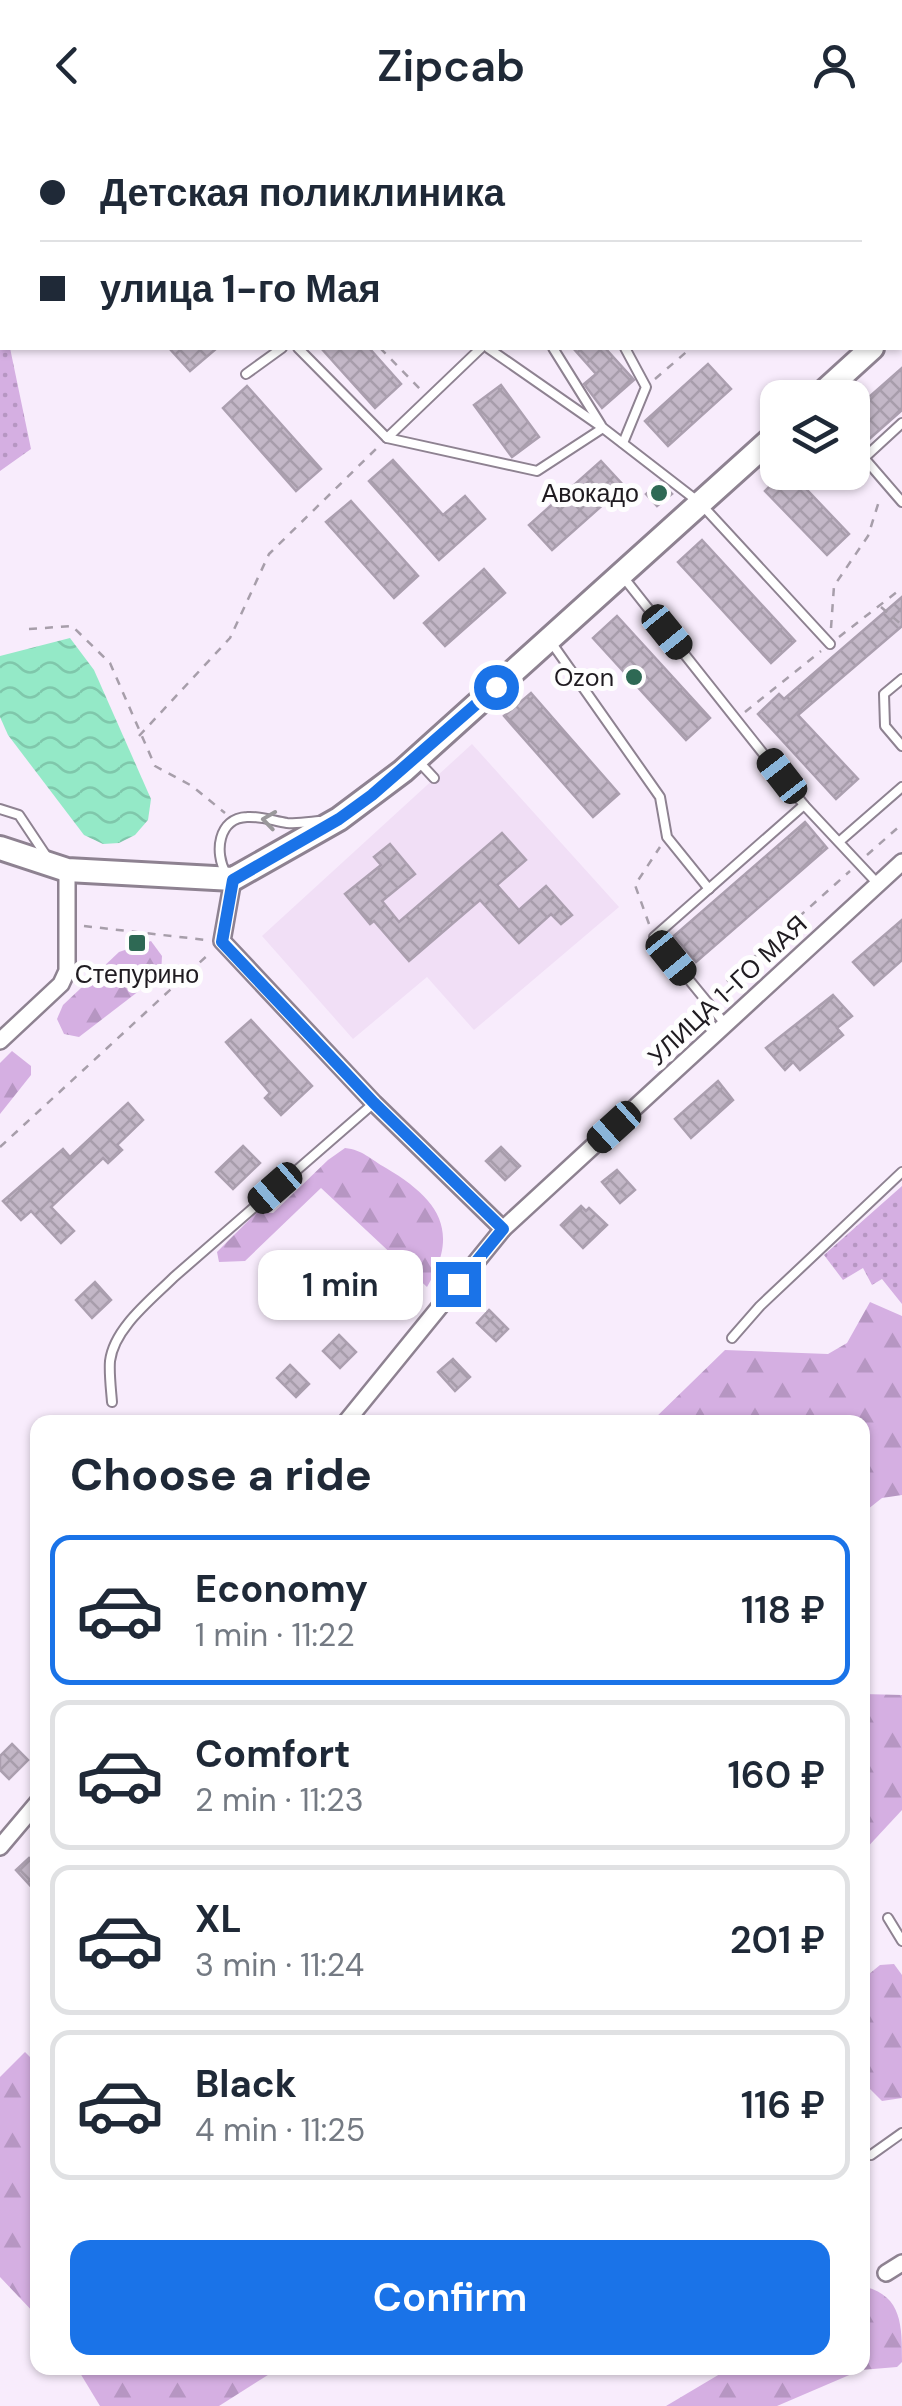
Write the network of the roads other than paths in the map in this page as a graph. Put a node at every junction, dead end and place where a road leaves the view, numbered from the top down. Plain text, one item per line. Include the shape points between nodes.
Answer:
1 (279, 350) edge
2 (300, 350) edge
3 (483, 350) edge
4 (488, 350) edge
5 (554, 350) edge
6 (625, 350) edge
7 (870, 350) edge
8 (246, 374) dead end
9 (837, 380) edge
10 (902, 423) edge
11 (603, 428) junction
12 (387, 438) junction
13 (623, 443) junction
14 (760, 449) edge
15 (870, 452) edge
16 (870, 465) edge
17 (902, 502) edge
18 (700, 503) junction
19 (621, 574) junction
20 (548, 639) junction
21 (830, 644) road end
22 (902, 679) edge
23 (902, 746) edge
24 (416, 759) junction
25 (434, 778) dead end
26 (902, 787) edge
27 (804, 805) junction
28 (0, 809) edge
29 (339, 819) junction
30 (840, 841) junction
31 (0, 848) edge
32 (902, 862) edge
33 (60, 868) junction
34 (233, 880) junction
35 (878, 884) junction
36 (708, 889) junction
37 (726, 1026) junction
38 (0, 1041) edge
39 (374, 1103) junction
40 (902, 1172) edge
41 (503, 1229) junction
42 (732, 1338) dead end
43 (112, 1402) dead end
44 (352, 1415) edge
45 (30, 1811) edge
46 (0, 1847) edge
47 (888, 1918) dead end
48 (902, 1941) edge
49 (902, 2134) edge
50 (871, 2154) dead end
51 (902, 2263) edge
52 (886, 2273) dead end

1 - 8 lane
2 - 12 lane
3 - 12 lane
4 - 11 lane
5 - 11 lane
6 - 13 lane via 646,387
7 - 9 street
10 - 15 lane
11 - 12 lane via 538,471
11 - 13 lane
13 - 18 lane
14 - 18 street
16 - 17 lane
18 - 19 street
18 - 21 lane
19 - 20 street
19 - 27 lane
20 - 24 street
20 - 36 lane via 660,797 666,838
22 - 23 lane via 884,694 885,726
24 - 25 lane
24 - 29 street
26 - 30 lane
27 - 30 lane
27 - 36 lane
28 - 33 lane via 19,815
29 - 34 street
29 -> 34 lane via 234,821 218,850
30 - 35 lane
31 - 33 street
32 - 35 street, УЛИЦА 1-ГО МАЯ
33 - 34 street
33 - 38 street via 68,971
34 - 39 street via 222,942
35 - 37 street, УЛИЦА 1-ГО МАЯ
36 - 37 lane via 654,937
37 - 41 street, УЛИЦА 1-ГО МАЯ
39 - 41 street
39 - 43 lane via 143,1308 110,1358
40 - 42 lane
41 - 44 street, УЛИЦА 1-ГО МАЯ
45 - 46 street
47 - 48 lane
49 - 50 lane
51 - 52 street

